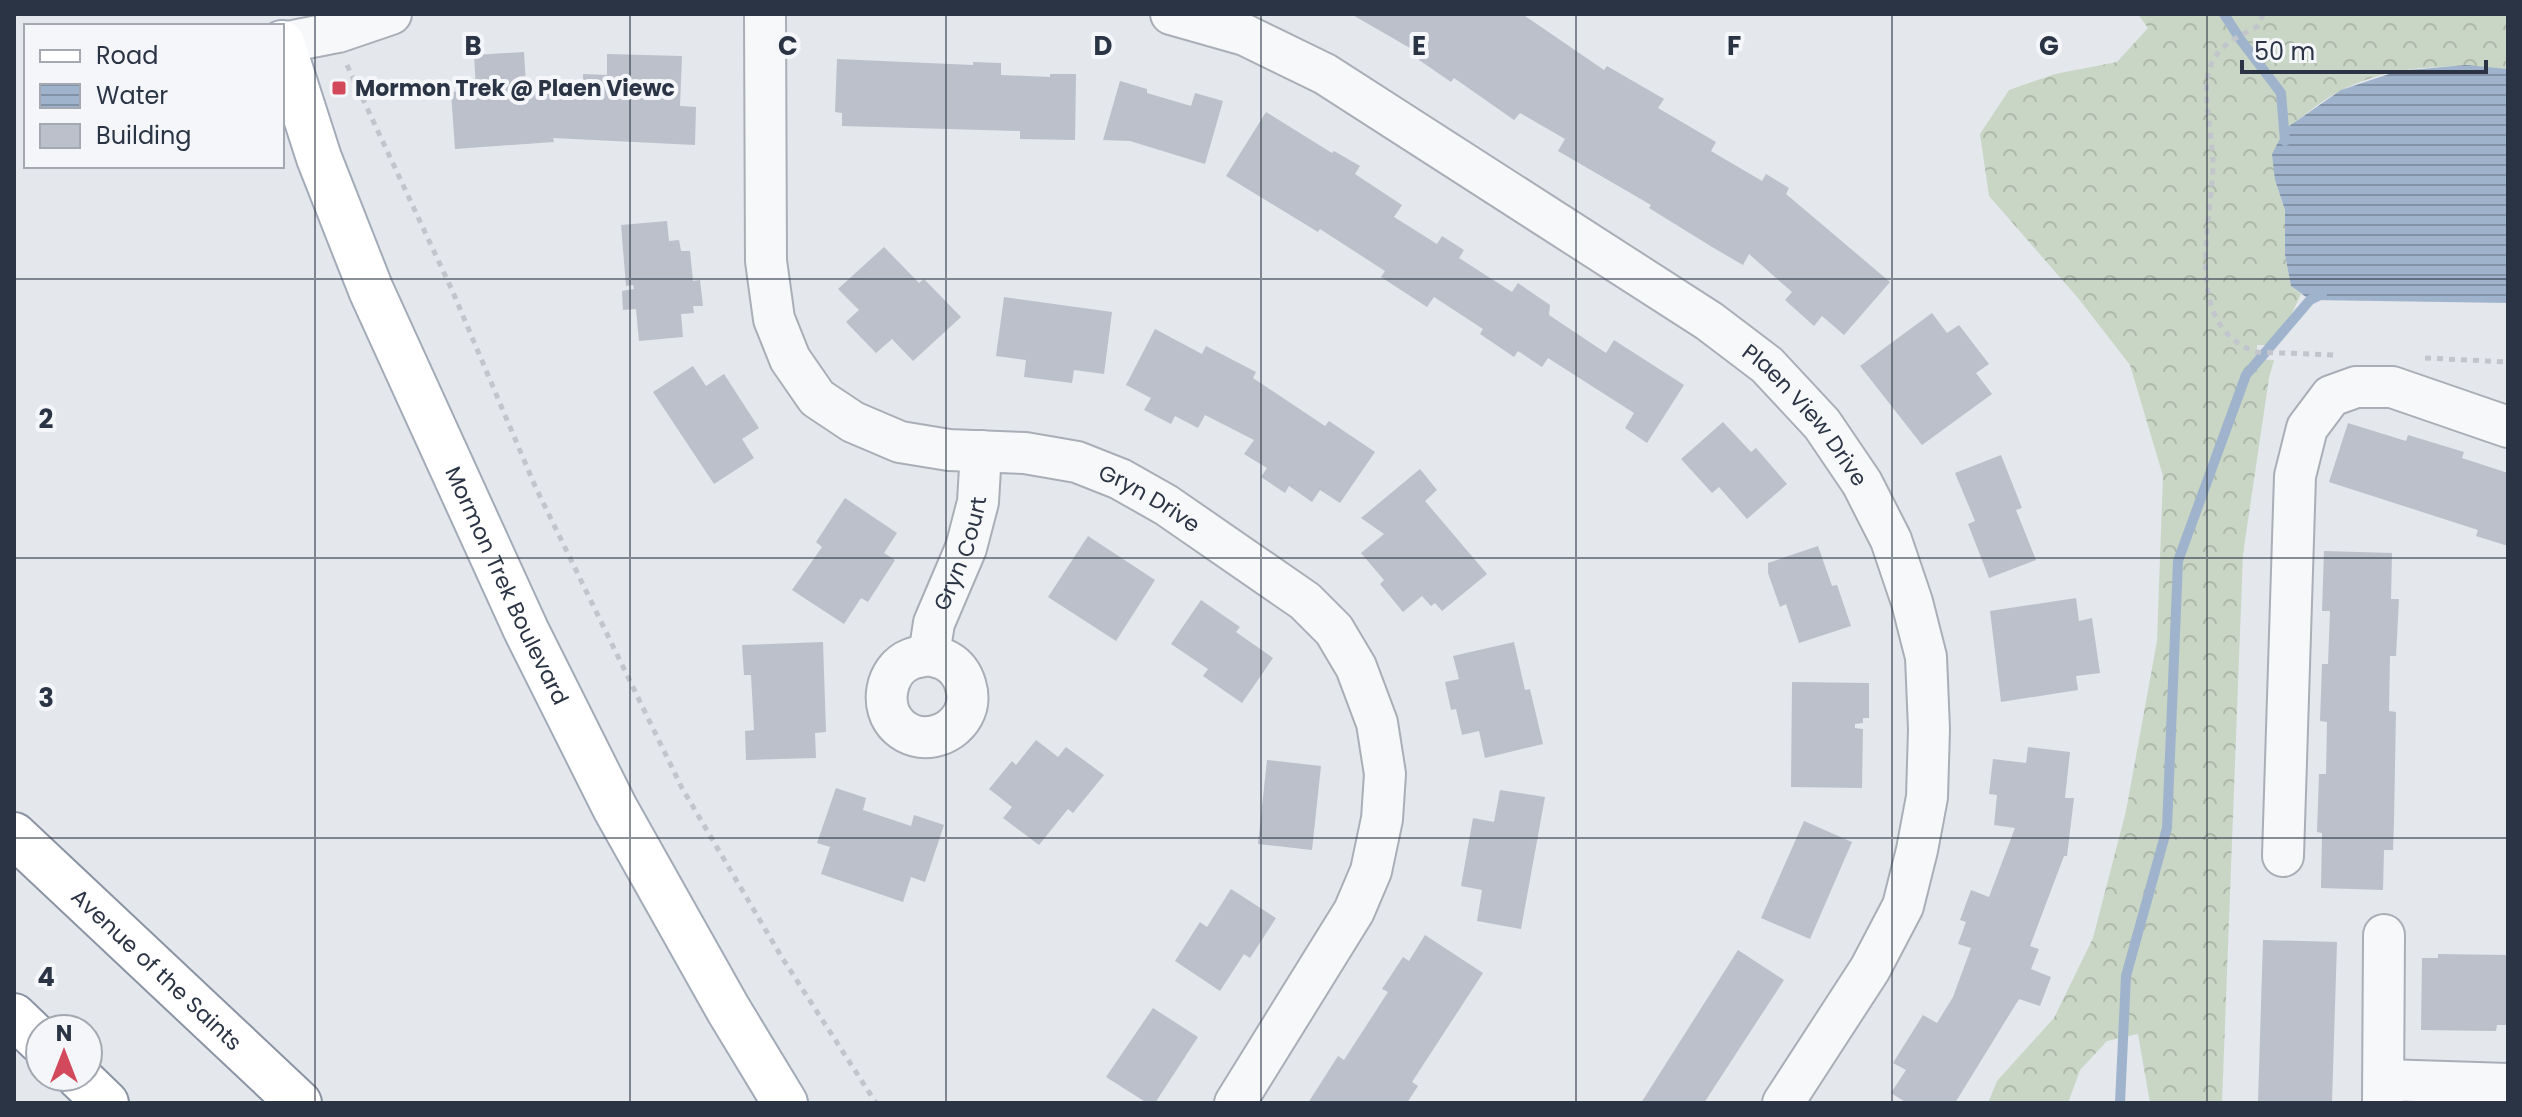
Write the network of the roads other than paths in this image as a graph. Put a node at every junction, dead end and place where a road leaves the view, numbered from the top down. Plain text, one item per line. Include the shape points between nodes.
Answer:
1 (391, 14) edge
2 (765, 14) edge
3 (1171, 14) edge
4 (284, 43) edge
5 (284, 49) edge
6 (2508, 427) edge
7 (981, 451) junction
8 (929, 655) dead end
9 (14, 835) edge
10 (2283, 856) dead end
11 (2384, 935) dead end
12 (2508, 1084) edge
13 (2383, 1092) edge
14 (299, 1103) edge
15 (785, 1103) edge
16 (1235, 1103) edge
17 (1783, 1103) edge

1 - 4 street
2 - 7 street, Gryn Drive via 766,261 774,319 790,359 817,398 853,422 900,442
3 - 17 street, Plaen View Drive via 1245,35 1325,74 1709,321 1767,365 1822,424 1862,483 1891,540 1926,657 1927,797 1903,906 1870,969
5 - 15 main road, Mormon Trek Boulevard via 319,158 371,290 526,630 615,808
6 - 10 street via 2392,387 2356,387 2331,396 2307,428 2295,476
7 - 8 street, Gryn Court via 978,502 966,548 934,623
7 - 16 street, Gryn Drive via 1077,462 1155,498 1305,601 1334,630 1356,667 1377,723 1385,774 1371,871 1354,911
9 - 14 main road, Avenue of the Saints
11 - 13 street
12 - 13 street

